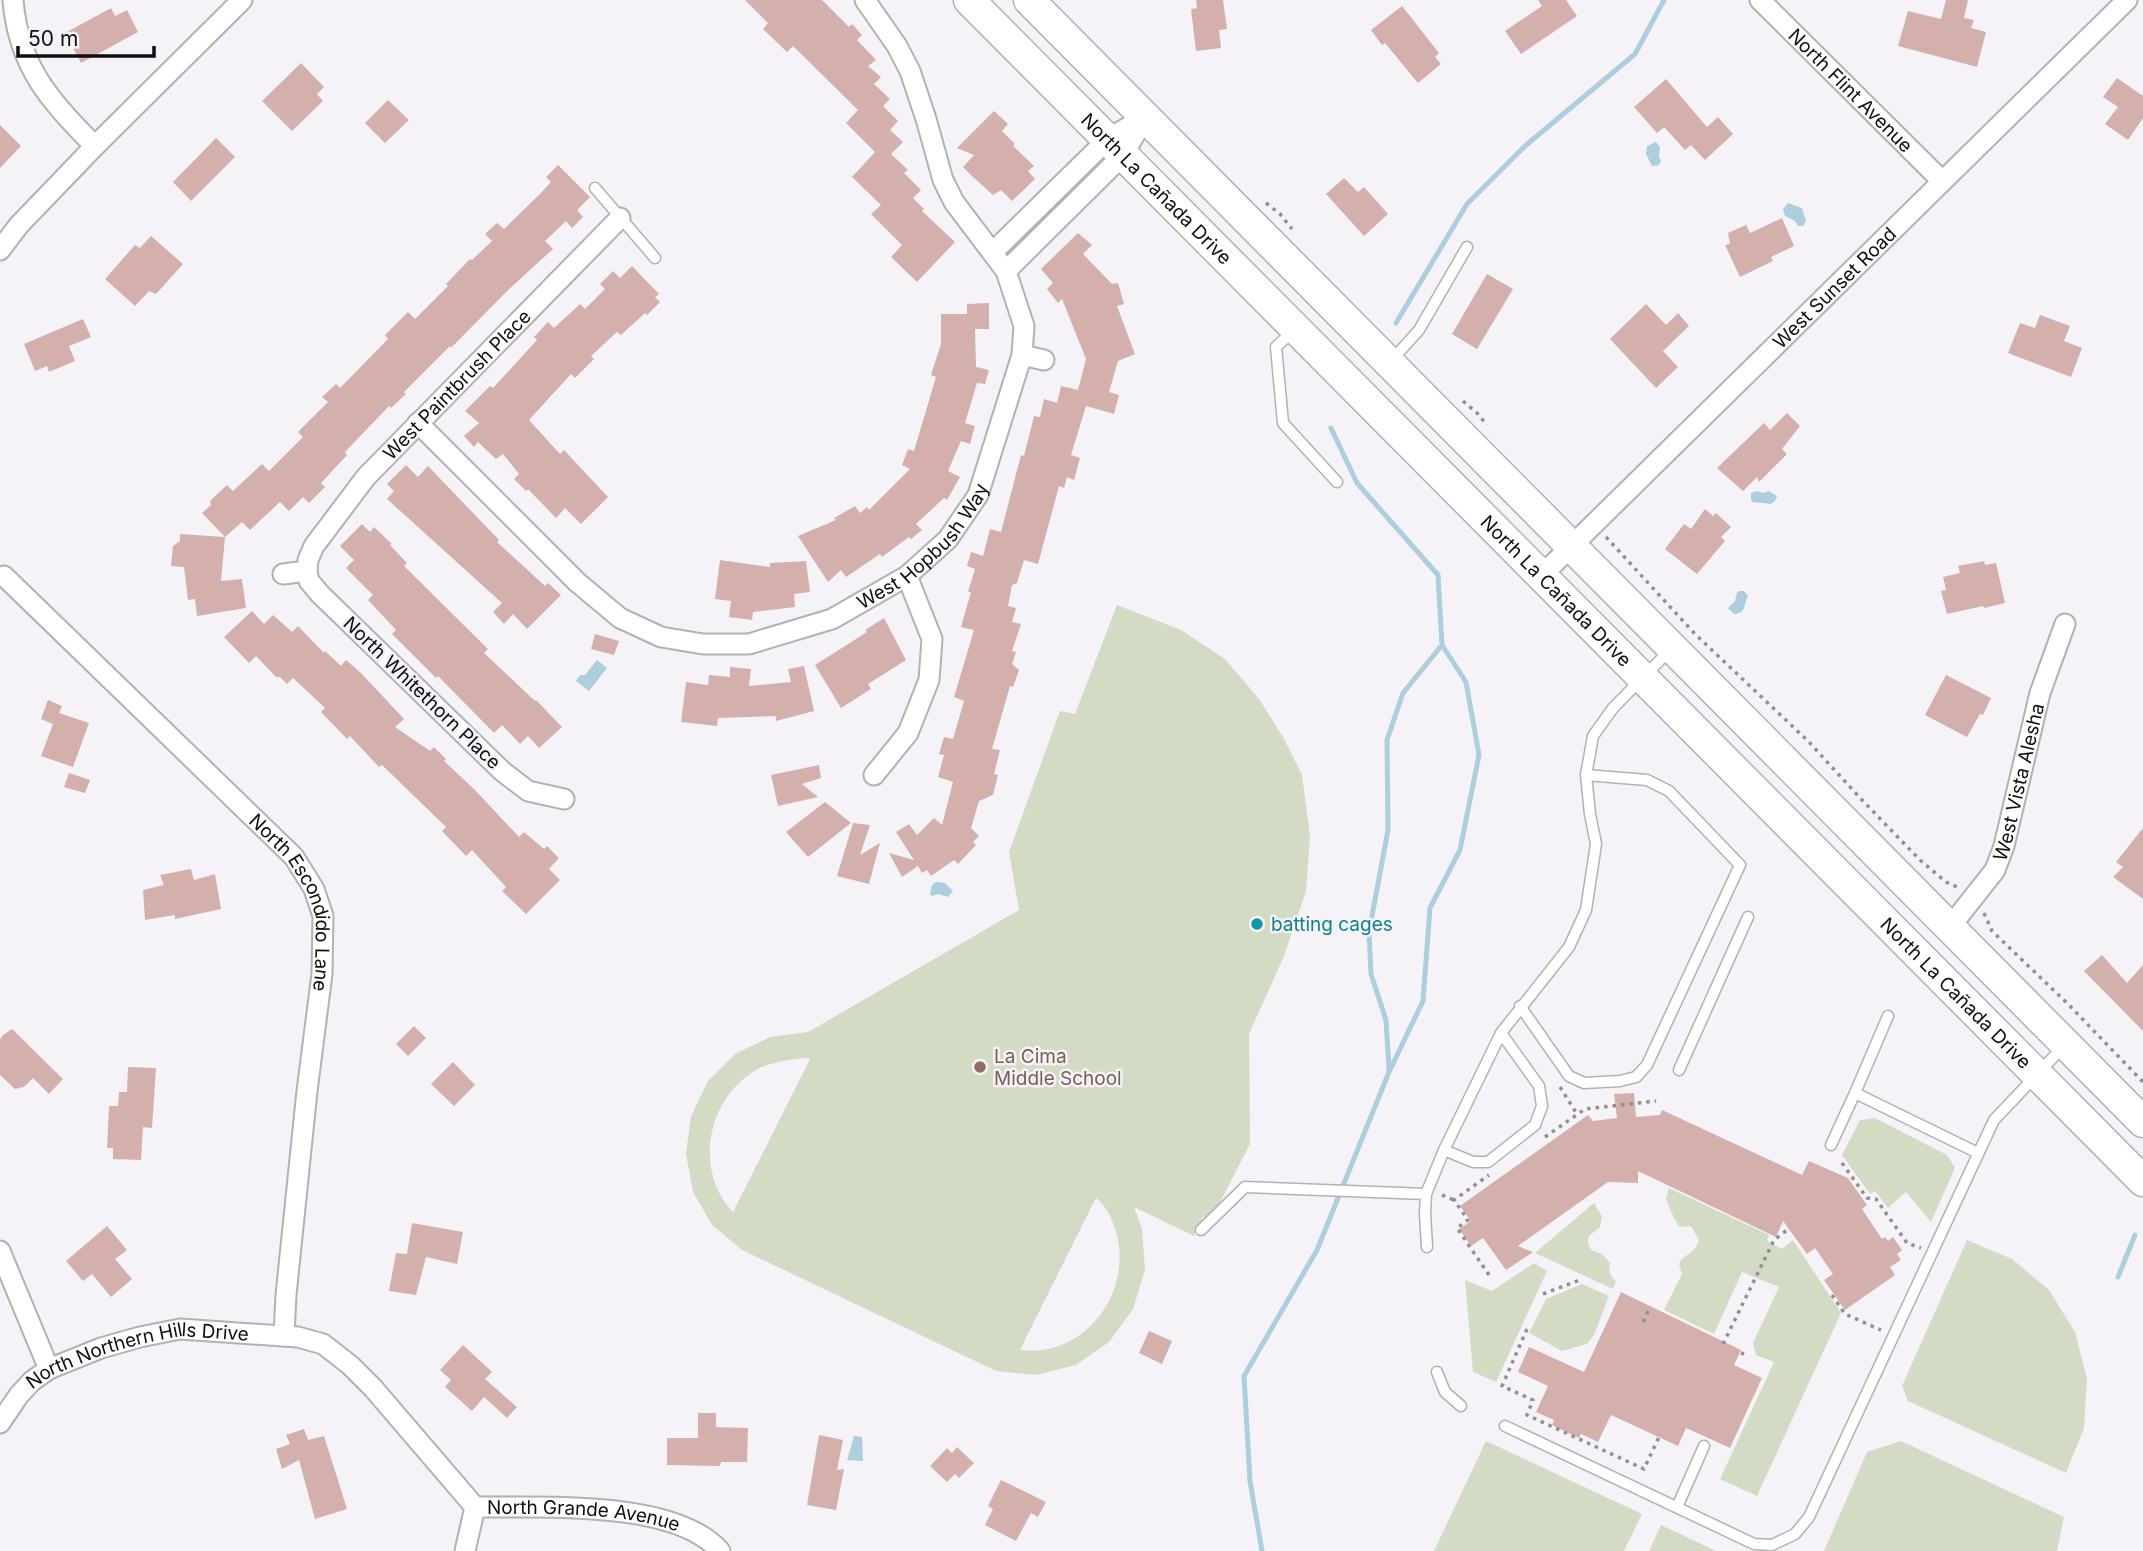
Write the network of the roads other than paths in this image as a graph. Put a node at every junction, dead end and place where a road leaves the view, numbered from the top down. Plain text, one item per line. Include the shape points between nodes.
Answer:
1 (13, 0) edge
2 (242, 0) edge
3 (865, 0) edge
4 (969, 0) edge
5 (1029, 0) edge
6 (1759, 0) edge
7 (2127, 0) edge
8 (1145, 117) junction
9 (95, 146) junction
10 (1116, 147) junction
11 (1942, 181) junction
12 (595, 188) dead end
13 (620, 218) junction
14 (1467, 247) dead end
15 (0, 250) edge
16 (993, 252) junction
17 (655, 258) dead end
18 (1006, 271) junction
19 (1296, 328) junction
20 (1021, 355) junction
21 (1044, 360) dead end
22 (1389, 362) junction
23 (418, 423) junction
24 (1337, 482) dead end
25 (1572, 547) junction
26 (307, 565) junction
27 (283, 573) dead end
28 (1542, 575) junction
29 (4, 576) dead end
30 (907, 576) junction
31 (2064, 624) dead end
32 (1672, 649) junction
33 (1642, 678) junction
34 (874, 775) dead end
35 (1586, 775) junction
36 (564, 799) dead end
37 (1748, 917) dead end
38 (1950, 927) junction
39 (1520, 1006) junction
40 (1888, 1016) dead end
41 (1501, 1033) junction
42 (2066, 1044) junction
43 (1679, 1070) dead end
44 (2036, 1075) junction
45 (1855, 1093) junction
46 (2143, 1122) edge
47 (1831, 1145) dead end
48 (1444, 1150) junction
49 (1978, 1153) junction
50 (2143, 1181) edge
51 (1426, 1194) junction
52 (1201, 1230) dead end
53 (1427, 1247) dead end
54 (0, 1251) edge
55 (291, 1337) junction
56 (49, 1369) junction
57 (1437, 1371) dead end
58 (1461, 1406) dead end
59 (0, 1423) edge
60 (1505, 1426) dead end
61 (1704, 1446) dead end
62 (475, 1507) junction
63 (1677, 1507) junction
64 (465, 1551) edge
65 (720, 1551) edge

1 - 9 street via 15,22 34,75 66,118
2 - 9 street
3 - 16 street, West Hopbush Way via 910,71 948,191
4 - 10 main road, North La Cañada Drive
5 - 8 main road
6 - 11 street, North Flint Avenue
7 - 11 street, West Sunset Road
8 - 10 street
8 - 22 main road
9 - 15 street
10 - 16 street
10 - 18 street
10 - 19 main road, North La Cañada Drive
11 - 25 street, West Sunset Road
12 - 13 lane
13 - 17 lane
13 - 23 street, West Paintbrush Place
14 - 22 lane via 1419,330
16 - 18 street, West Hopbush Way
18 - 20 street, West Hopbush Way via 1024,326
19 - 24 lane via 1276,347 1283,423
19 - 28 main road, North La Cañada Drive
20 - 21 street
20 - 30 street, West Hopbush Way via 978,495 948,539
22 - 25 main road
23 - 26 street, West Paintbrush Place via 366,477 314,546
23 - 30 street, West Hopbush Way via 577,582 620,618 662,637 703,645 749,644 832,619
25 - 28 street, West Sunset Road
25 - 32 main road
26 - 27 street
26 - 36 street, North Whitethorn Place via 309,581 320,594 502,771 528,791
28 - 33 main road, North La Cañada Drive
29 - 55 street, North Escondido Lane via 294,857 314,889 323,916 322,974 286,1295
30 - 34 street via 932,639 929,680 908,733
31 - 38 street, West Vista Alesha via 2040,693 1995,870
32 - 33 lane
32 - 38 main road
33 - 35 lane via 1593,736
33 - 44 main road, North La Cañada Drive
35 - 39 lane via 1596,844 1586,910 1569,947
35 - 39 lane via 1647,780 1669,791 1740,865 1647,1065 1636,1077 1584,1083 1569,1076
37 - 43 lane
38 - 42 main road
39 - 41 lane
40 - 45 lane
41 - 48 lane
41 - 48 lane via 1539,1086 1542,1106 1535,1125 1488,1162 1473,1162
42 - 44 lane
42 - 46 main road
44 - 49 lane via 1994,1120
44 - 50 main road, North La Cañada Drive
45 - 47 lane
45 - 49 lane
48 - 51 lane
49 - 63 lane via 1809,1517 1794,1534 1772,1545 1754,1544
51 - 52 lane via 1245,1187
51 - 53 lane
54 - 56 street
55 - 56 street, North Northern Hills Drive via 180,1329 140,1337
55 - 62 street, North Grande Avenue via 323,1344 351,1365
56 - 59 street, North Northern Hills Drive via 19,1395
57 - 58 lane via 1445,1392
60 - 63 lane
61 - 63 lane
62 - 64 street
62 - 65 street, North Grande Avenue via 596,1509 663,1518 710,1540

